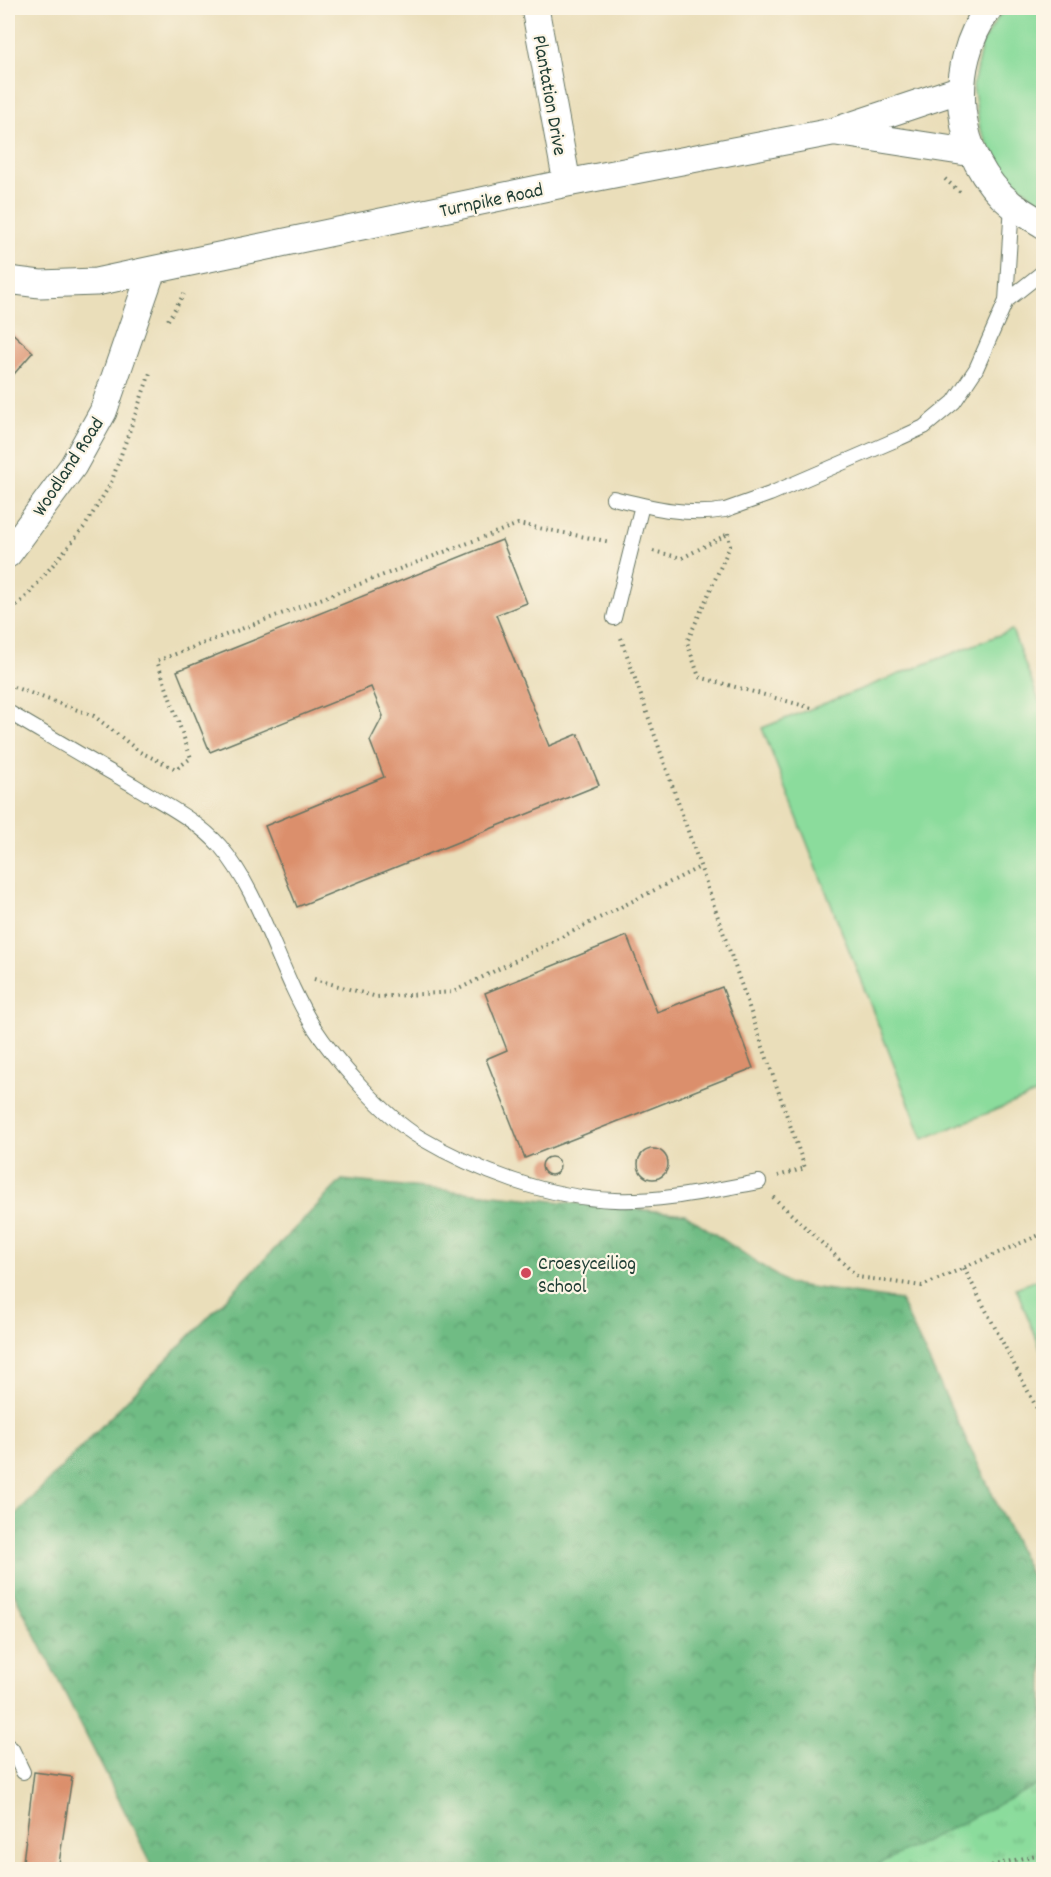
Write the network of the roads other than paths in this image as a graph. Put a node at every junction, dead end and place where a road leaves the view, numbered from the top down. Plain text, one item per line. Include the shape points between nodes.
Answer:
1 (535, 8) edge
2 (983, 12) edge
3 (961, 89) junction
4 (831, 132) junction
5 (973, 153) junction
6 (567, 183) junction
7 (1011, 204) junction
8 (1044, 225) edge
9 (152, 270) junction
10 (1044, 271) edge
11 (8, 280) edge
12 (1006, 301) junction
13 (613, 498) dead end
14 (642, 505) junction
15 (8, 554) edge
16 (614, 618) road end
17 (8, 712) edge
18 (759, 1182) road end
19 (8, 1746) edge
20 (22, 1772) dead end

1 - 6 street, Plantation Drive
2 - 3 street via 966,54
3 - 4 street, Turnpike Road
3 - 5 street via 963,121
4 - 5 street, Turnpike Road
4 - 6 street, Turnpike Road
5 - 7 street via 990,181
6 - 9 street, Turnpike Road
7 - 8 street
7 - 12 lane
9 - 11 street, Turnpike Road via 96,282 40,284
9 - 15 street, Woodland Road via 103,412 73,466
10 - 12 lane
12 - 14 lane via 975,369 954,402 924,427 846,463 725,510 692,513
13 - 14 lane
14 - 16 lane
17 - 18 lane via 159,801 218,843 244,882 313,1026 378,1104 417,1136 463,1160 556,1194 654,1199
19 - 20 lane

